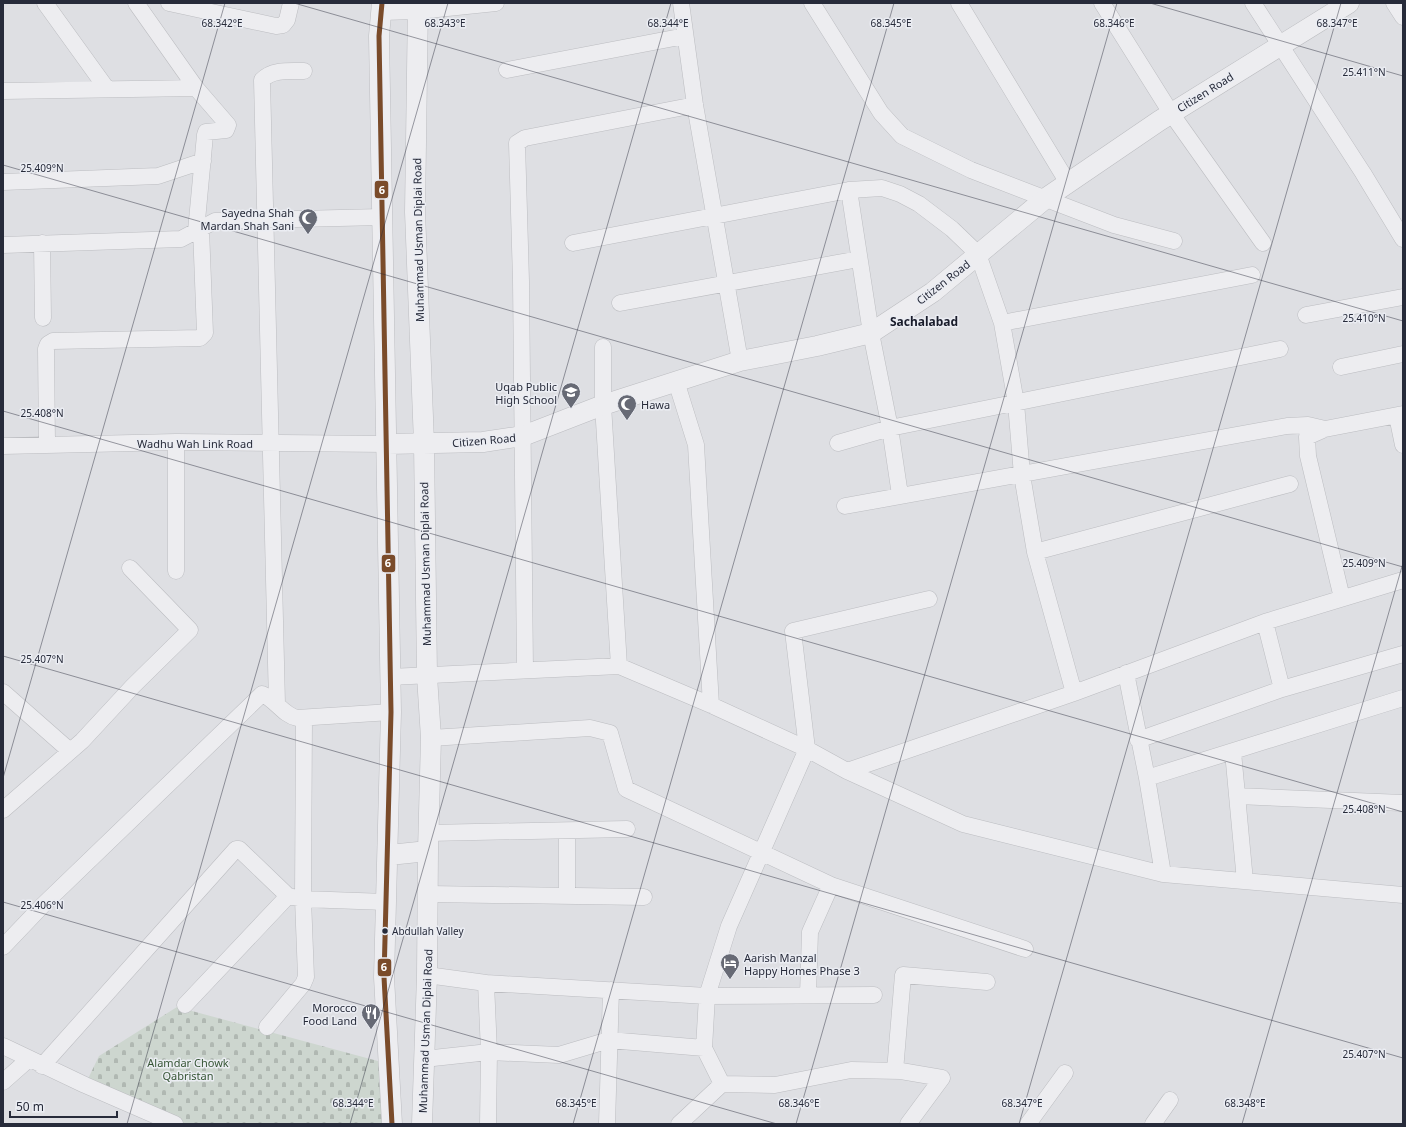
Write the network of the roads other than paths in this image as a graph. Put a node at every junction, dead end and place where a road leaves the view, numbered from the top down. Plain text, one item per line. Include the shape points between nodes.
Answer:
1 (45, 3) edge
2 (136, 3) edge
3 (169, 3) edge
4 (291, 3) edge
5 (496, 3) edge
6 (681, 3) edge
7 (812, 3) edge
8 (959, 3) edge
9 (1102, 3) edge
10 (1253, 3) edge
11 (1349, 3) edge
12 (1394, 3) edge
13 (195, 6) edge
14 (418, 7) edge
15 (382, 8) edge
16 (1403, 17) edge
17 (685, 36) junction
18 (1280, 46) junction
19 (304, 70) dead end
20 (507, 70) dead end
21 (196, 88) junction
22 (107, 90) junction
23 (3, 92) edge
24 (695, 105) junction
25 (1171, 113) junction
26 (204, 161) junction
27 (3, 182) edge
28 (1068, 183) junction
29 (849, 190) junction
30 (1046, 198) junction
31 (382, 217) junction
32 (715, 217) junction
33 (266, 220) junction
34 (198, 230) junction
35 (1403, 239) edge
36 (1174, 241) dead end
37 (573, 243) dead end
38 (1263, 243) dead end
39 (42, 244) junction
40 (3, 245) edge
41 (978, 254) junction
42 (860, 259) junction
43 (1252, 275) dead end
44 (727, 284) junction
45 (1403, 297) edge
46 (620, 303) dead end
47 (1306, 315) dead end
48 (43, 318) dead end
49 (1002, 323) junction
50 (871, 333) junction
51 (603, 347) dead end
52 (1280, 349) dead end
53 (1403, 354) edge
54 (740, 361) junction
55 (1341, 367) dead end
56 (676, 381) junction
57 (1016, 403) junction
58 (603, 405) junction
59 (1400, 415) edge
60 (890, 428) junction
61 (1324, 429) junction
62 (523, 436) junction
63 (176, 442) junction
64 (271, 443) junction
65 (424, 443) junction
66 (838, 443) dead end
67 (47, 444) junction
68 (387, 444) junction
69 (1403, 445) edge
70 (3, 446) edge
71 (1022, 475) junction
72 (1290, 484) dead end
73 (900, 495) junction
74 (845, 506) dead end
75 (1035, 552) junction
76 (130, 568) dead end
77 (176, 571) dead end
78 (1403, 580) edge
79 (929, 598) dead end
80 (1342, 598) junction
81 (1265, 622) junction
82 (1403, 654) edge
83 (619, 666) junction
84 (525, 670) junction
85 (1126, 672) junction
86 (427, 676) junction
87 (390, 677) junction
88 (1282, 689) junction
89 (3, 692) edge
90 (1074, 693) junction
91 (1403, 698) edge
92 (277, 704) junction
93 (711, 705) junction
94 (391, 712) junction
95 (304, 718) junction
96 (431, 738) junction
97 (1138, 740) junction
98 (807, 749) junction
99 (70, 751) junction
100 (1233, 752) junction
101 (847, 771) junction
102 (1147, 778) junction
103 (1237, 796) junction
104 (1403, 803) edge
105 (3, 810) edge
106 (626, 829) dead end
107 (566, 831) junction
108 (428, 842) junction
109 (763, 852) junction
110 (389, 855) junction
111 (1163, 874) junction
112 (1245, 881) junction
113 (831, 885) junction
114 (428, 894) junction
115 (567, 894) junction
116 (1403, 895) edge
117 (288, 896) junction
118 (644, 897) dead end
119 (303, 899) junction
120 (386, 902) junction
121 (3, 947) edge
122 (1026, 949) dead end
123 (427, 975) junction
124 (486, 982) junction
125 (987, 982) dead end
126 (611, 990) junction
127 (808, 995) junction
128 (874, 995) dead end
129 (707, 996) junction
130 (185, 1005) dead end
131 (267, 1027) dead end
132 (609, 1040) junction
133 (3, 1046) edge
134 (704, 1048) junction
135 (489, 1052) junction
136 (424, 1059) junction
137 (36, 1063) junction
138 (895, 1070) junction
139 (1064, 1073) dead end
140 (3, 1082) edge
141 (722, 1084) junction
142 (1170, 1100) dead end
143 (175, 1124) edge
144 (392, 1124) edge
145 (422, 1124) edge
146 (488, 1124) edge
147 (607, 1124) edge
148 (679, 1124) edge
149 (908, 1124) edge
150 (1028, 1124) edge
151 (1153, 1124) edge

1 - 22 street
2 - 21 street
3 - 13 street
4 - 13 street via 287,20 283,25 276,26
5 - 14 street
6 - 17 street
7 - 30 street via 881,113 902,136 970,170
8 - 28 street
9 - 25 street
10 - 18 street
11 - 18 street, Citizen Road
12 - 16 street
14 - 15 street
14 - 65 street, Muhammad Usman Diplai Road via 415,212
15 - 31 street via 379,36
17 - 20 street
17 - 24 street
18 - 25 street, Citizen Road
18 - 35 street
19 - 33 street via 267,74 262,80
21 - 22 street
21 - 26 street via 228,126 226,130 206,132
22 - 23 street
24 - 32 street
24 - 62 street via 526,138 517,143
25 - 28 street, Citizen Road
25 - 38 street
26 - 27 street via 158,176
26 - 34 street
28 - 30 street, Citizen Road
29 - 32 street
29 - 41 street via 882,188 900,194 952,228
29 - 42 street
30 - 36 street via 1114,225
30 - 41 street, Citizen Road
31 - 33 street
31 - 68 street
32 - 37 street
32 - 44 street
33 - 34 street via 215,222
33 - 64 street
34 - 39 street via 181,239
34 - 67 street via 205,333 200,338 53,341 48,344
39 - 40 street
39 - 48 street
41 - 49 street
41 - 50 street, Citizen Road via 933,292
42 - 44 street
42 - 50 street
43 - 49 street
44 - 46 street
44 - 54 street
45 - 47 street
49 - 57 street
50 - 54 street, Citizen Road
50 - 60 street
51 - 58 street
52 - 57 street
53 - 55 street
54 - 56 street, Citizen Road
56 - 58 street, Citizen Road
56 - 93 street via 696,445
57 - 60 street
57 - 71 street
58 - 62 street, Citizen Road
58 - 83 street
59 - 61 street
59 - 69 street
60 - 66 street
60 - 73 street
61 - 71 street via 1308,425 1287,426
61 - 80 street via 1307,437 1308,456
62 - 65 street, Citizen Road via 483,442
62 - 84 street
63 - 64 street, Wadhu Wah Link Road
63 - 67 street, Wadhu Wah Link Road
63 - 77 street
64 - 68 street, Wadhu Wah Link Road
64 - 92 street
65 - 68 street, Citizen Road
65 - 86 street, Muhammad Usman Diplai Road
67 - 70 street, Wadhu Wah Link Road
68 - 87 street
71 - 73 street
71 - 75 street
72 - 75 street
73 - 74 street
75 - 90 street
76 - 99 street via 190,630
78 - 80 street
79 - 98 street via 793,631
80 - 81 street
81 - 85 street
81 - 88 street
82 - 88 street
83 - 84 street
83 - 93 street
84 - 86 street
85 - 90 street
85 - 97 street
86 - 87 street
86 - 96 street, Muhammad Usman Diplai Road
87 - 94 street
88 - 97 street
89 - 99 street
90 - 101 street
91 - 100 street
92 - 95 street via 292,717
92 - 121 street via 262,694 258,697
93 - 98 street
94 - 95 street
94 - 110 street
95 - 119 street
96 - 108 street, Muhammad Usman Diplai Road
96 - 109 street via 590,728 610,733 626,789
97 - 102 street
98 - 101 street
98 - 109 street
99 - 105 street
100 - 102 street
100 - 103 street
101 - 111 street via 963,824
102 - 111 street
103 - 104 street
103 - 112 street
106 - 107 street
107 - 108 street
107 - 115 street
108 - 110 street
108 - 114 street, Muhammad Usman Diplai Road
109 - 113 street
109 - 129 street via 729,926
110 - 120 street
111 - 112 street
112 - 116 street
113 - 122 street
113 - 127 street via 810,932
114 - 115 street
114 - 123 street, Muhammad Usman Diplai Road
115 - 118 street
117 - 119 street
117 - 130 street
117 - 137 street via 239,849 233,850
119 - 120 street
119 - 131 street via 306,977
120 - 144 street via 384,977
123 - 124 street
123 - 136 street, Muhammad Usman Diplai Road
124 - 126 street
124 - 135 street
125 - 138 street via 903,975
126 - 129 street
126 - 132 street
127 - 128 street
127 - 129 street
129 - 134 street
132 - 134 street
132 - 135 street via 559,1055
132 - 147 street
133 - 137 street
134 - 141 street
135 - 136 street
135 - 146 street
136 - 145 street, Muhammad Usman Diplai Road
137 - 140 street
137 - 143 street
138 - 141 street via 851,1070 775,1085
138 - 149 street via 942,1078
139 - 150 street
141 - 148 street
142 - 151 street

